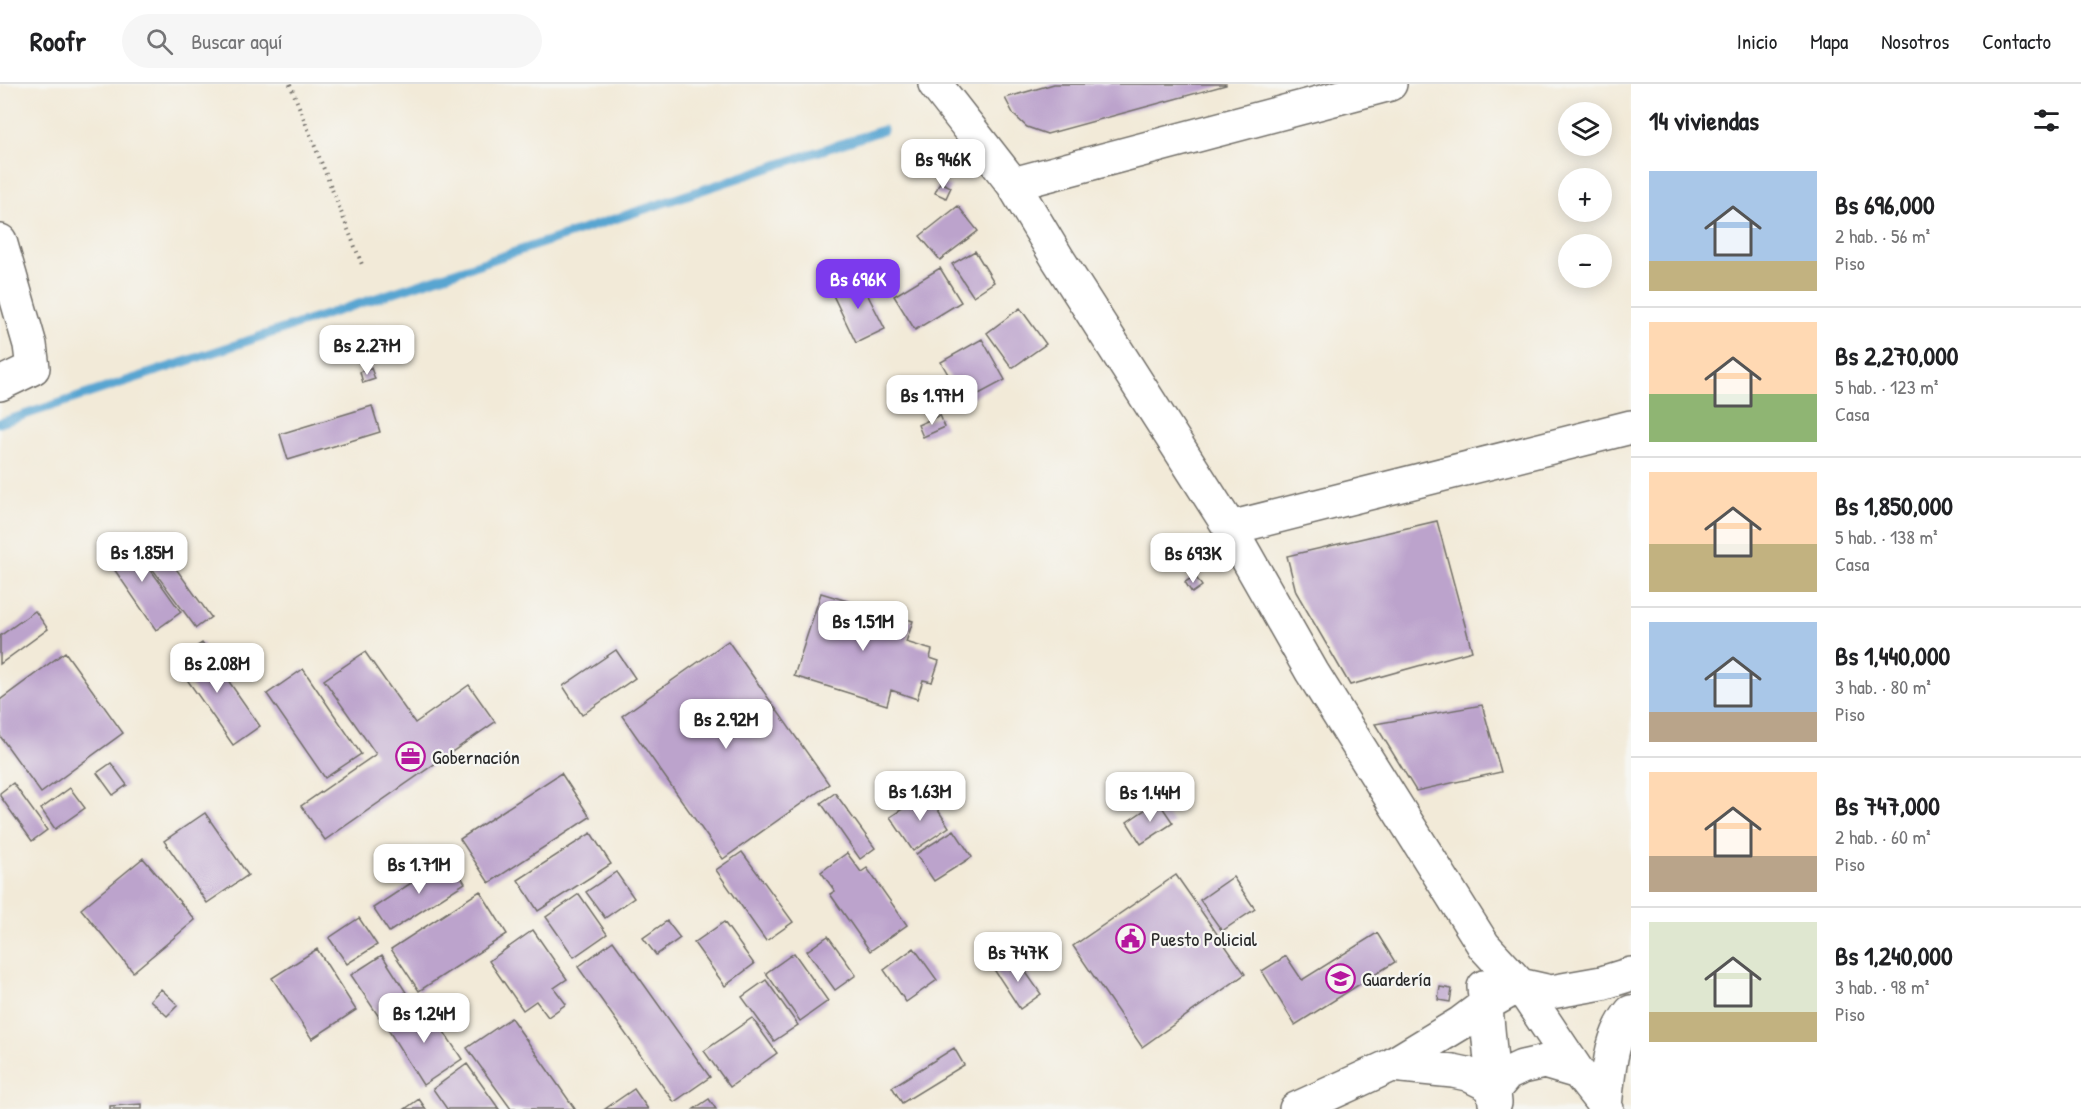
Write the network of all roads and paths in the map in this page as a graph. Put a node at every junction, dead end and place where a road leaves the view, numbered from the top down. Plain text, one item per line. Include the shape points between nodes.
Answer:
1 (290, 84) edge
2 (934, 84) edge
3 (1390, 84) edge
4 (1013, 184) junction
5 (0, 241) edge
6 (363, 267) dead end
7 (0, 384) edge
8 (1631, 427) edge
9 (1230, 528) junction
10 (1484, 946) junction
11 (1631, 974) edge
12 (1520, 985) junction
13 (1485, 1005) junction
14 (1631, 1012) edge
15 (1392, 1065) junction
16 (1578, 1072) junction
17 (1495, 1099) edge
18 (1606, 1107) edge
19 (1296, 1109) edge

1 - 6 path
2 - 4 street
3 - 4 street
4 - 9 street
5 - 7 street via 33,368
8 - 9 street
9 - 10 street via 1312,672
10 - 12 street
10 - 13 street
11 - 12 street via 1551,992
12 - 13 street
12 - 16 street
13 - 15 street
13 - 17 street
14 - 18 street via 1613,1043
15 - 17 street via 1467,1074
15 - 19 street
16 - 17 street via 1544,1062 1522,1067 1507,1074
16 - 18 street

